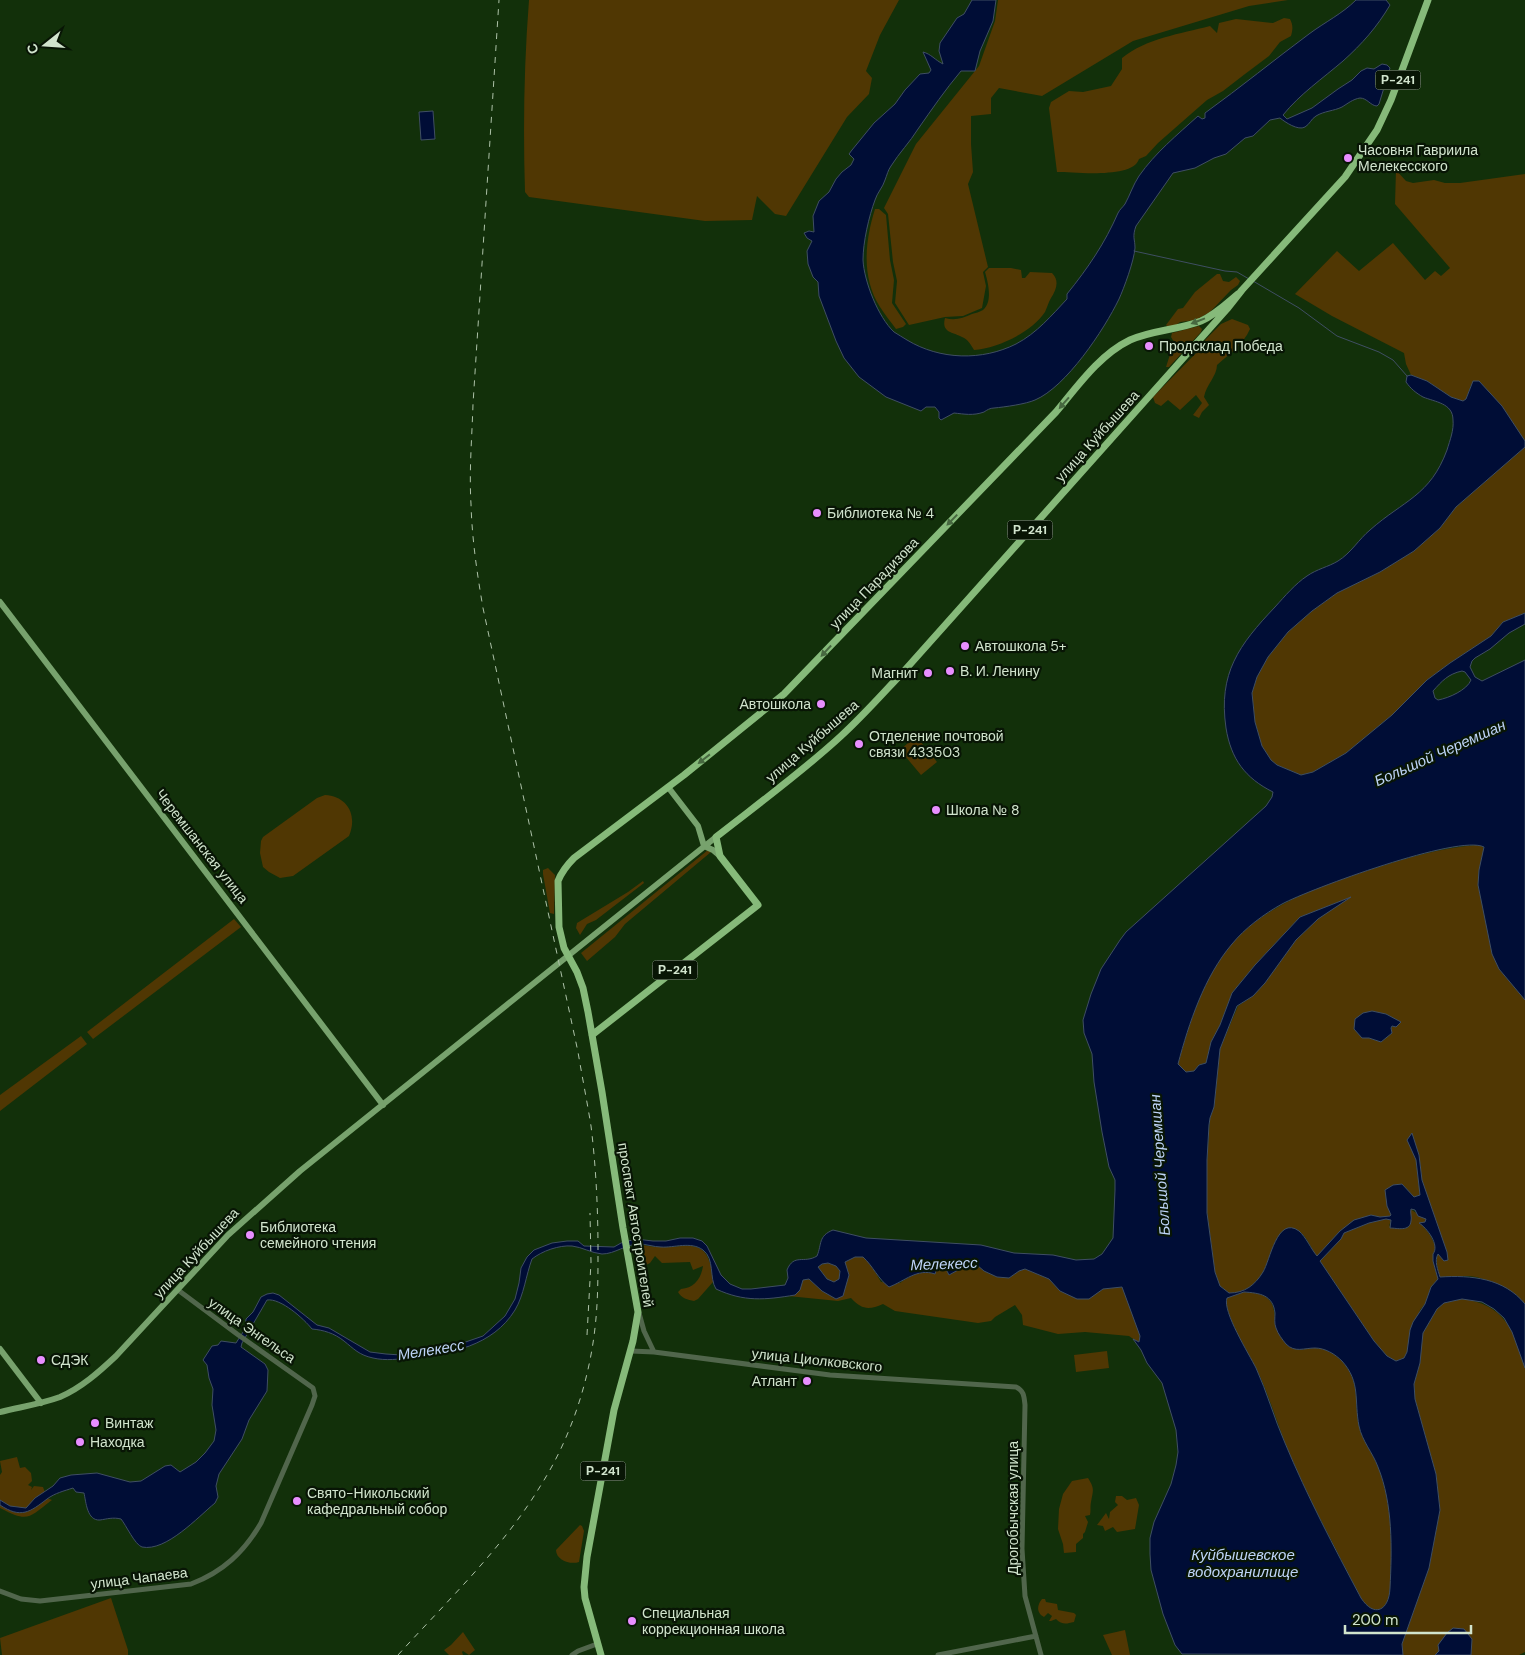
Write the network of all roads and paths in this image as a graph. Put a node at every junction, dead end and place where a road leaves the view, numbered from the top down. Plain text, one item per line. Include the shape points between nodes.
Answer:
1 (1428, 0) edge
2 (1240, 292) junction
3 (0, 602) edge
4 (668, 787) junction
5 (698, 826) junction
6 (716, 837) junction
7 (704, 846) junction
8 (720, 856) junction
9 (558, 888) joint
10 (592, 1035) junction
11 (383, 1105) junction
12 (178, 1290) junction
13 (638, 1312) junction
14 (0, 1349) edge
15 (631, 1351) junction
16 (654, 1352) junction
17 (313, 1388) joint
18 (1021, 1390) joint
19 (41, 1403) junction
20 (0, 1412) edge
21 (0, 1590) edge
22 (1036, 1636) junction
23 (597, 1644) junction
24 (572, 1655) edge
25 (601, 1655) edge
26 (938, 1655) edge
27 (1041, 1655) edge

1 - 2 highway, улица Куйбышева / Р-241 via 1377,130 1345,177
2 -> 4 highway, улица Парадизова / Р-241 via 1202,321 1130,340 1107,356 787,692
2 - 6 highway, улица Куйбышева / Р-241 via 867,711 830,746
3 - 11 main road, Черемшанская улица
4 - 5 main road
4 - 9 highway, улица Парадизова / Р-241 via 566,866
5 - 6 main road
5 - 7 main road
6 - 7 main road, улица Куйбышева
6 - 8 highway, Р-241
7 - 8 main road
7 - 11 main road, улица Куйбышева
8 - 10 highway, Р-241 via 758,905
9 - 10 highway, проспект Автостроителей / Р-241 via 562,942 583,988
10 - 13 highway, проспект Автостроителей / Р-241
11 - 12 main road, улица Куйбышева via 249,1214
12 - 17 street, улица Энгельса
12 - 19 main road, улица Куйбышева via 97,1374 62,1396
13 - 15 highway, проспект Автостроителей / Р-241
13 - 16 street
14 - 19 main road
15 - 16 street, улица Циолковского
15 - 23 highway, проспект Автостроителей / Р-241 via 614,1410 587,1557 585,1598
16 - 18 street, улица Циолковского via 830,1374 1016,1387
17 - 21 street, улица Чапаева via 312,1405 261,1523 224,1568 191,1584 40,1601 21,1599
18 - 22 street, Дрогобычская улица via 1025,1404 1022,1549 1026,1596
19 - 20 main road, улица Куйбышева
22 - 26 street
22 - 27 street, Дрогобычская улица
23 - 24 street
23 - 25 highway, проспект Автостроителей / Р-241

